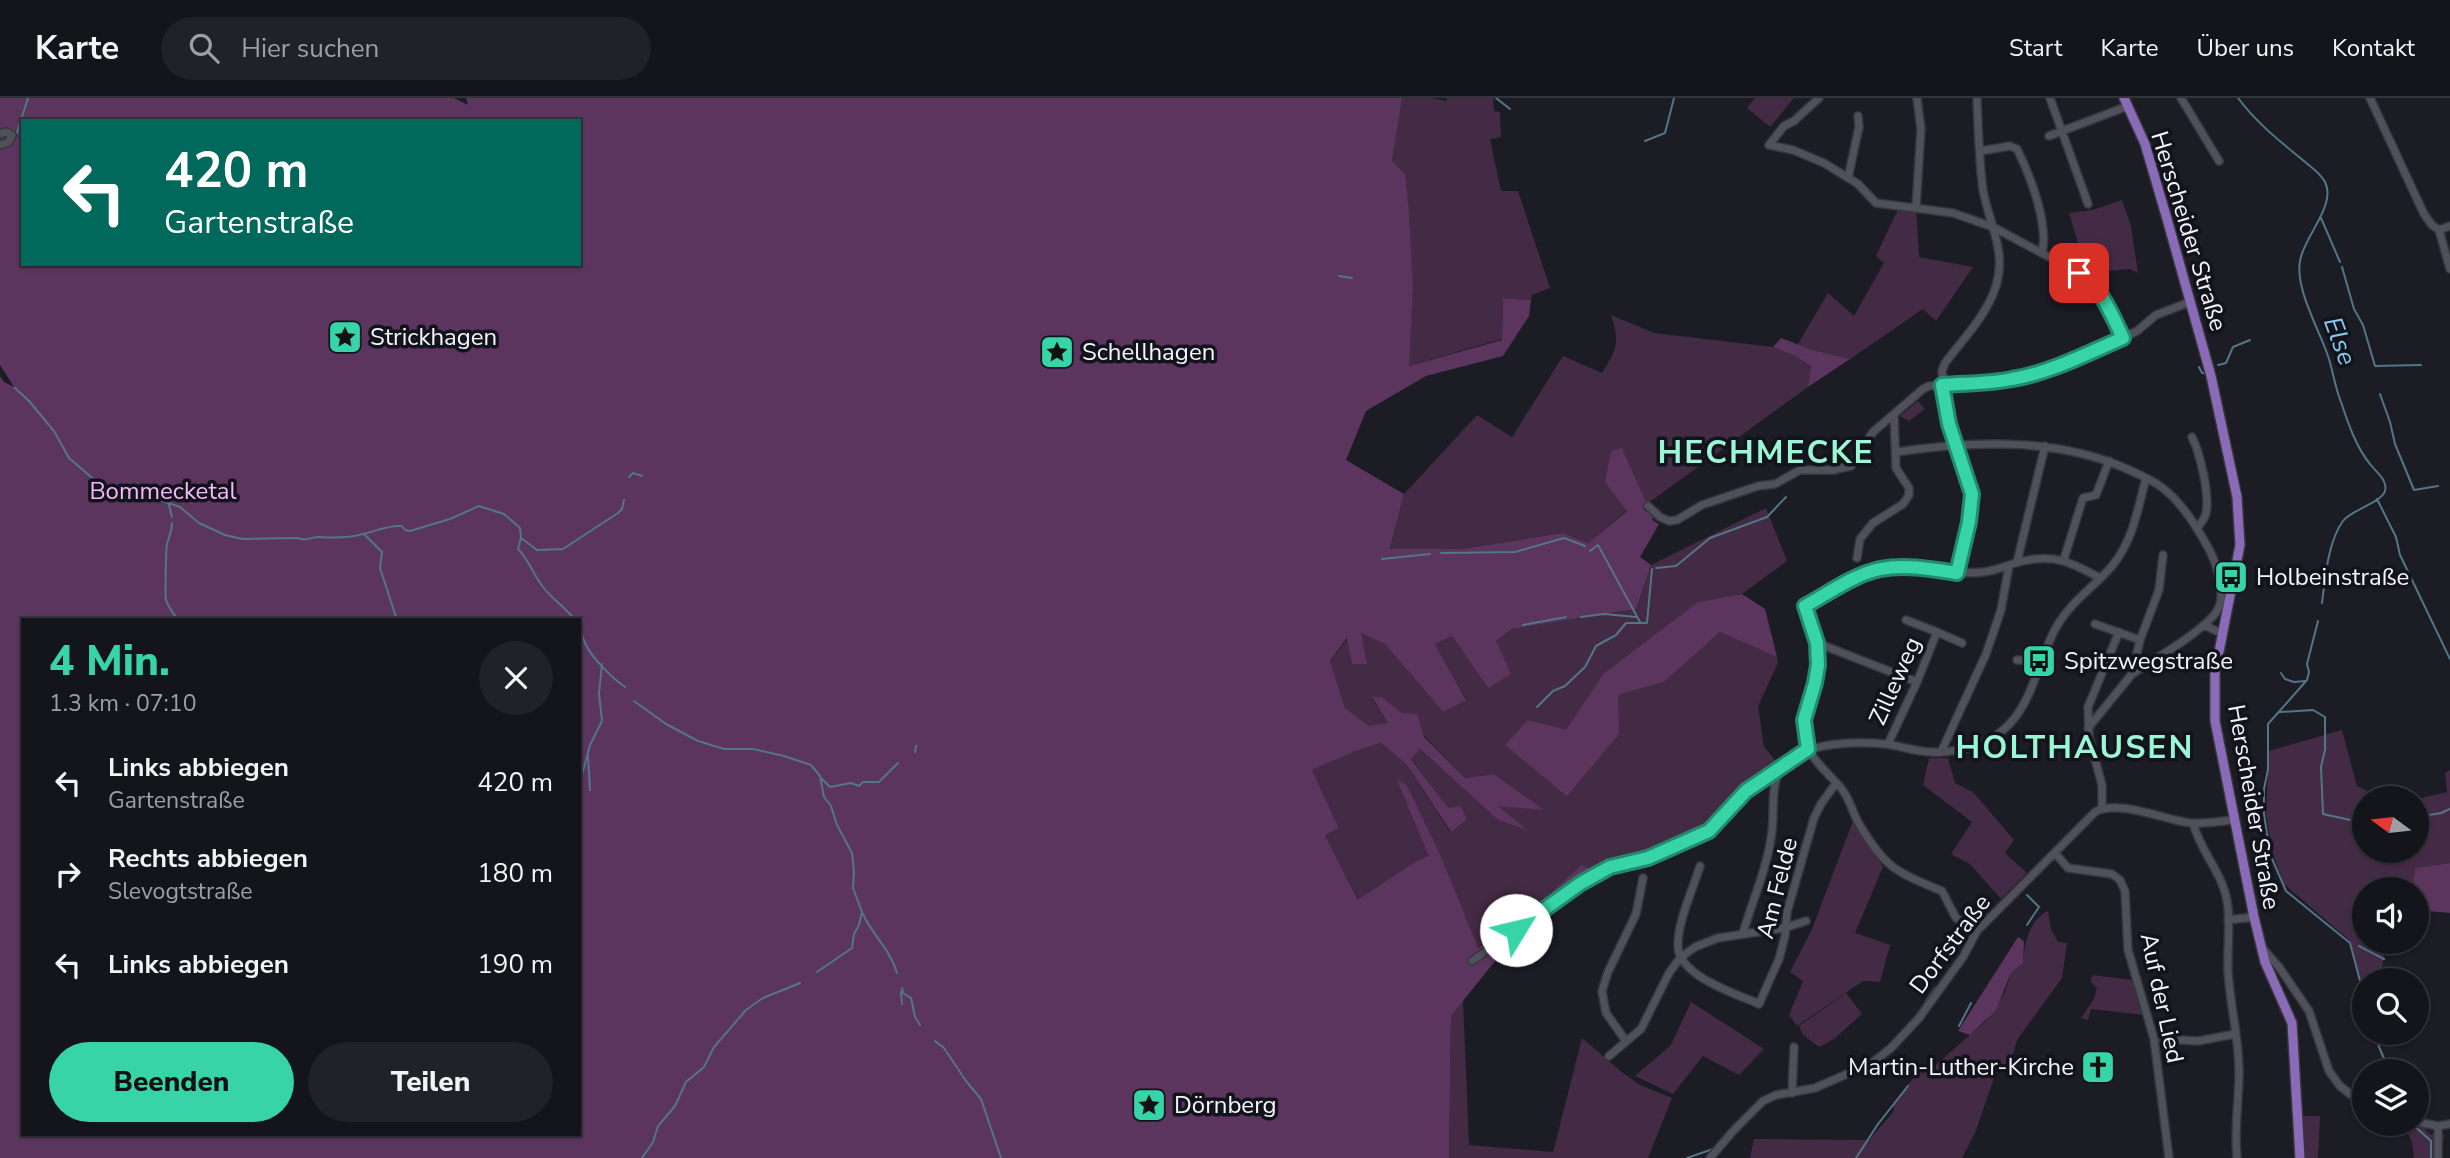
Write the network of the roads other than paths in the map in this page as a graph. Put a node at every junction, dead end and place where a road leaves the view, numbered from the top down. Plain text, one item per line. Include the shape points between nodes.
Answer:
1 (1819, 98) edge
2 (1917, 98) edge
3 (1976, 98) edge
4 (2050, 98) edge
5 (2181, 98) edge
6 (2370, 98) edge
7 (2126, 102) edge
8 (1858, 116) dead end
9 (2062, 132) junction
10 (0, 134) edge
11 (2049, 136) dead end
12 (0, 145) edge
13 (1980, 151) junction
14 (2220, 161) dead end
15 (1848, 178) junction
16 (2088, 204) dead end
17 (1916, 207) junction
18 (2450, 226) edge
19 (1993, 227) junction
20 (2439, 230) junction
21 (2042, 253) junction
22 (2450, 269) edge
23 (2190, 302) junction
24 (2123, 338) junction
25 (1942, 385) junction
26 (1894, 414) junction
27 (2192, 437) dead end
28 (1957, 445) junction
29 (2045, 446) junction
30 (1896, 452) junction
31 (2109, 461) junction
32 (2146, 478) junction
33 (1648, 506) dead end
34 (2197, 528) junction
35 (2163, 555) dead end
36 (1857, 558) dead end
37 (2064, 559) junction
38 (2013, 564) junction
39 (1957, 573) junction
40 (2100, 578) junction
41 (1906, 620) dead end
42 (2095, 624) dead end
43 (2204, 625) junction
44 (1937, 632) junction
45 (2119, 632) junction
46 (2223, 634) junction
47 (2140, 640) junction
48 (1817, 643) junction
49 (1962, 643) dead end
50 (2017, 660) dead end
51 (2043, 662) junction
52 (2132, 674) junction
53 (1917, 682) junction
54 (2088, 727) junction
55 (1888, 744) junction
56 (1808, 749) junction
57 (1941, 752) junction
58 (1782, 767) junction
59 (1836, 783) junction
60 (2102, 808) junction
61 (2234, 820) junction
62 (2193, 823) junction
63 (2054, 853) junction
64 (1700, 866) dead end
65 (1643, 878) dead end
66 (2254, 918) junction
67 (2228, 920) junction
68 (1806, 921) dead end
69 (1784, 928) junction
70 (1977, 931) junction
71 (1743, 933) junction
72 (2261, 946) junction
73 (1680, 958) junction
74 (1472, 961) dead end
75 (2235, 1034) junction
76 (2163, 1039) dead end
77 (1626, 1041) junction
78 (1794, 1047) dead end
79 (1609, 1056) dead end
80 (1792, 1093) junction
81 (2352, 1095) edge
82 (2429, 1124) edge
83 (2450, 1124) edge
84 (2438, 1126) junction
85 (1710, 1158) edge
86 (2169, 1158) edge
87 (2237, 1158) edge
88 (2300, 1158) edge
89 (2438, 1158) edge

1 - 15 street via 1784,126 1769,145 1803,154
2 - 17 street via 1921,129
3 - 13 street
4 - 9 street
5 - 14 street
6 - 20 street via 2428,220
7 - 9 street
7 - 23 main road, Herscheider Straße via 2145,144
8 - 15 street
9 - 11 street
9 - 16 street
10 - 12 street via 12,135
13 - 19 street via 1983,191
13 - 21 street via 2017,149 2042,216
15 - 17 street via 1876,203
17 - 19 street
18 - 20 street
19 - 21 street
19 - 25 street via 2001,259 1996,286 1981,316 1943,366
20 - 22 street
21 - 24 street via 2085,277
23 - 24 street via 2156,314
23 - 46 main road, Herscheider Straße via 2221,417 2241,531
24 - 25 street via 2015,379
25 - 26 street via 1920,391
25 - 28 street
26 - 30 street
26 - 33 street via 1868,437 1850,466 1800,470 1775,484 1702,505 1677,520 1660,517
27 - 34 street via 2206,501 2205,516
28 - 29 street
28 - 30 street
28 - 39 street via 1972,494
29 - 31 street
29 - 38 street
30 - 36 street via 1896,468 1909,495 1873,523 1860,539
31 - 32 street
31 - 37 street via 2096,495 2083,498
32 - 34 street via 2169,494
32 - 40 street via 2132,533
34 - 43 street via 2215,562 2221,596 2218,610
35 - 47 street via 2159,590
37 - 38 street
37 - 40 street
38 - 39 street
38 - 57 street via 1986,654
39 - 48 street via 1910,567 1857,577 1804,607
40 - 51 street via 2058,624
41 - 44 street, Zilleweg
42 - 45 street
43 - 46 street
43 - 52 street
44 - 49 street, Zilleweg
44 - 53 street, Zilleweg
45 - 47 street
45 - 54 street via 2088,703
46 - 61 main road, Herscheider Straße via 2213,707
47 - 52 street
48 - 53 street
48 - 56 street via 1816,681 1804,720
50 - 51 street
51 - 57 street via 2023,707 2003,728 1977,745
52 - 54 street
53 - 55 street, Zilleweg
54 - 60 street via 2102,785
55 - 56 street via 1859,742
55 - 57 street
56 - 58 street
56 - 59 street
58 - 71 street via 1776,778 1769,851
58 - 74 street via 1746,791 1709,831 1648,858 1610,867
59 - 69 street, Am Felde via 1814,818
59 - 70 street via 1884,861 1899,873 1942,891 1956,918
60 - 62 street
60 - 63 street, Dorfstraße
61 - 62 street
61 - 66 main road, Herscheider Straße
62 - 67 street via 2223,884
63 - 70 street, Dorfstraße
63 - 86 street, Auf der Lied via 2067,867 2109,872 2123,886 2128,950 2154,1039
64 - 73 street via 1681,928
65 - 77 street via 1636,914 1602,991 1606,1013
66 - 67 street
66 - 72 main road, Herscheider Straße
67 - 75 street via 2229,994
68 - 69 street
69 - 71 street
69 - 73 street, Am Felde via 1779,959 1759,1004 1706,980
70 - 80 street, Dorfstraße via 1919,1018 1891,1048 1860,1068
71 - 73 street via 1711,940
72 - 81 street via 2309,1012 2334,1080
72 - 88 main road, Herscheider Straße via 2292,1023
73 - 77 street via 1647,1020
75 - 76 street via 2198,1041
75 - 87 street
77 - 79 street
78 - 80 street
80 - 85 street, Dorfstraße via 1763,1101
82 - 84 street
83 - 84 street
84 - 89 street

